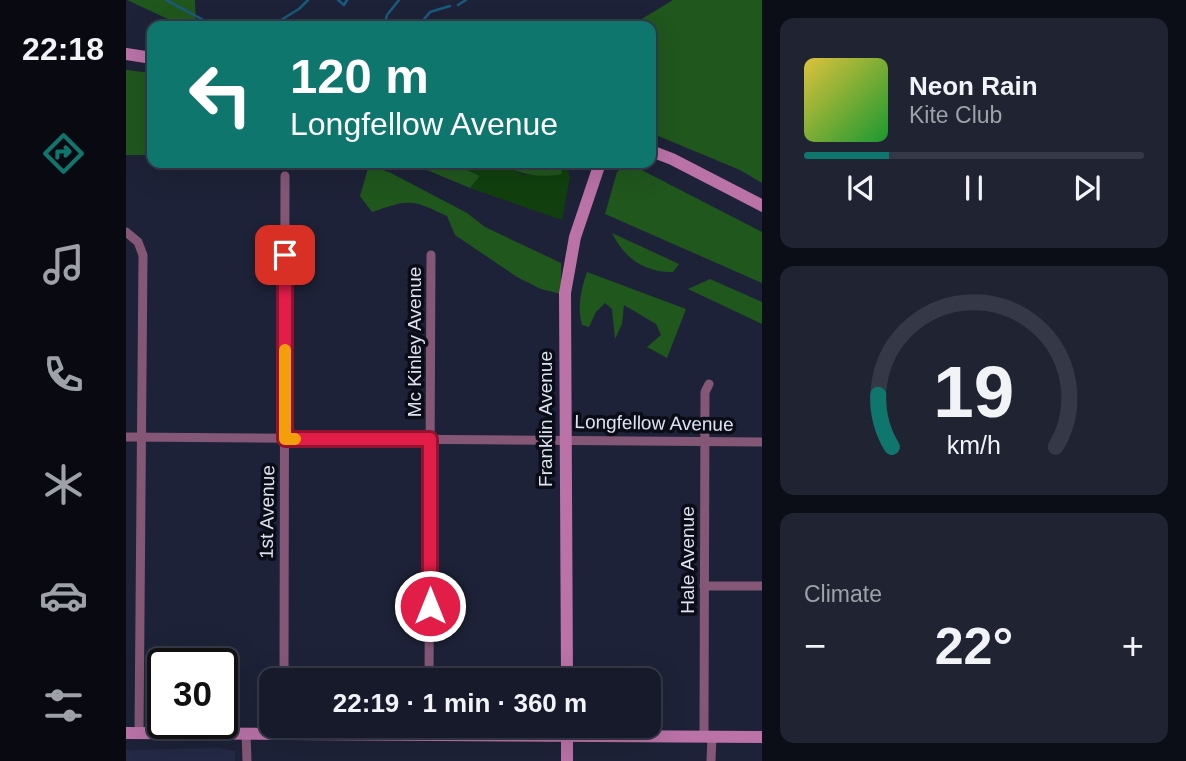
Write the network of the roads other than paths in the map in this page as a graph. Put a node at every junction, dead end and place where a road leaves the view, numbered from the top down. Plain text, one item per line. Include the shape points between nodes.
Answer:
1 (126, 54) edge
2 (147, 57) edge
3 (656, 153) edge
4 (598, 168) edge
5 (285, 176) dead end
6 (762, 206) edge
7 (128, 233) edge
8 (432, 255) dead end
9 (709, 384) dead end
10 (126, 438) edge
11 (141, 438) junction
12 (285, 439) junction
13 (430, 439) junction
14 (564, 439) junction
15 (704, 440) junction
16 (762, 442) edge
17 (704, 586) junction
18 (762, 586) edge
19 (284, 668) edge
20 (429, 668) edge
21 (567, 668) edge
22 (259, 732) edge
23 (133, 733) edge
24 (246, 733) junction
25 (661, 734) edge
26 (708, 736) junction
27 (762, 737) edge
28 (567, 738) edge
29 (247, 761) edge
30 (567, 761) edge
31 (711, 761) edge

1 - 2 main road
3 - 6 main road
4 - 14 main road, Franklin Avenue via 567,273
5 - 12 street, 1st Avenue
7 - 11 street via 143,256
8 - 13 street, Mc Kinley Avenue
9 - 15 street, Hale Avenue
10 - 11 street, Longfellow Avenue
11 - 12 street, Longfellow Avenue
11 - 23 street
12 - 13 street, Longfellow Avenue
12 - 19 street, 1st Avenue
13 - 14 street, Longfellow Avenue
13 - 20 street, Mc Kinley Avenue
14 - 15 street, Longfellow Avenue
14 - 21 main road, Franklin Avenue
15 - 16 street, Longfellow Avenue
15 - 17 street, Hale Avenue
17 - 18 street
17 - 26 street, Hale Avenue
22 - 24 main road
23 - 24 main road
24 - 29 street
25 - 26 main road
26 - 27 main road
26 - 31 street, Hale Avenue
28 - 30 main road

